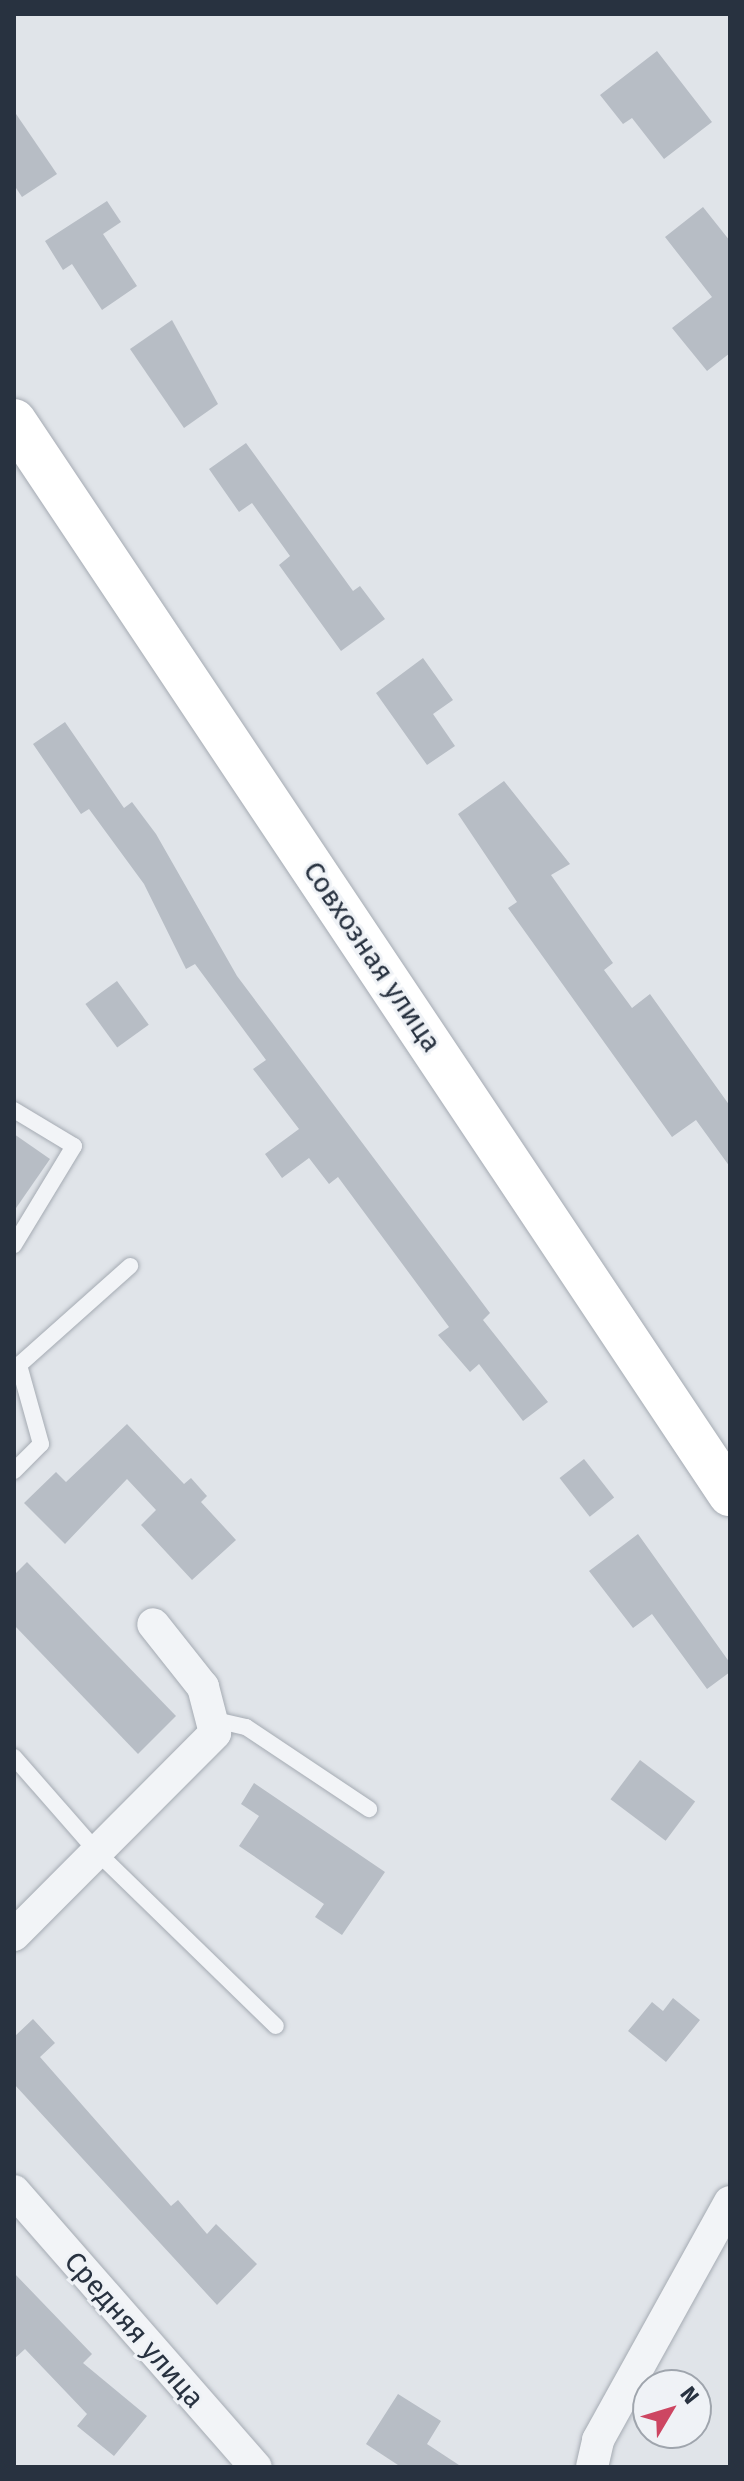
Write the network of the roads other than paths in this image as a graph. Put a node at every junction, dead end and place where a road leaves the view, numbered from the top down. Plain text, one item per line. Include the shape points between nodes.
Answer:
1 (14, 421) edge
2 (14, 1110) edge
3 (14, 1245) edge
4 (130, 1266) dead end
5 (14, 1471) edge
6 (730, 1494) edge
7 (153, 1624) dead end
8 (211, 1719) junction
9 (14, 1757) edge
10 (369, 1809) dead end
11 (98, 1853) junction
12 (14, 1935) edge
13 (276, 2026) dead end
14 (14, 2191) edge
15 (730, 2202) edge
16 (256, 2467) edge
17 (592, 2467) edge

1 - 6 street, Совхозная улица
2 - 3 lane via 74,1146
4 - 5 lane via 19,1365 41,1444
7 - 8 street via 203,1687
8 - 10 lane via 246,1727
8 - 11 street via 215,1733
9 - 11 lane
11 - 12 street
11 - 13 lane
14 - 16 street, Средняя улица
15 - 17 street via 598,2440

